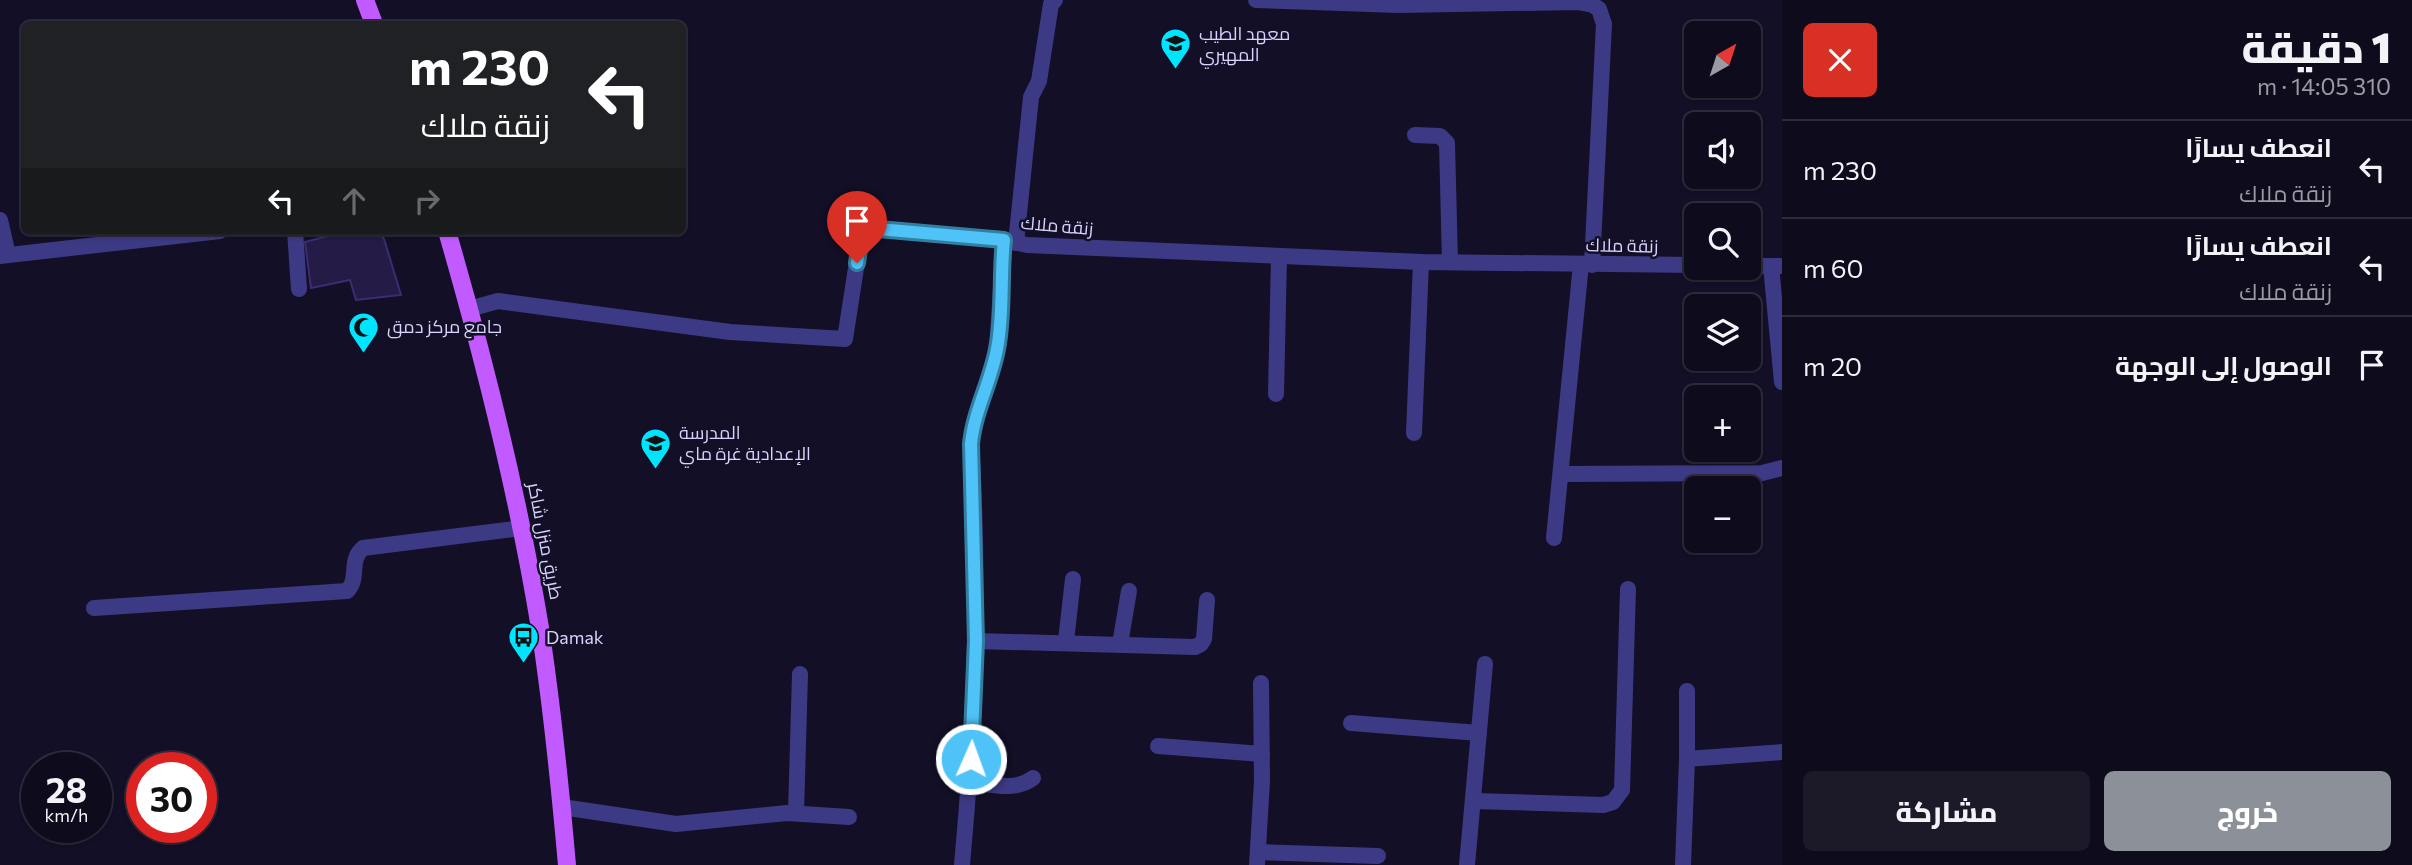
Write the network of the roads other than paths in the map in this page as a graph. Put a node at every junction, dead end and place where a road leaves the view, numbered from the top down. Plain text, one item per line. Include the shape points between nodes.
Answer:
1 (365, 0) edge
2 (1055, 0) edge
3 (1256, 0) edge
4 (1266, 0) edge
5 (1510, 2) edge
6 (373, 21) edge
7 (1415, 135) dead end
8 (1, 224) edge
9 (184, 235) edge
10 (295, 235) edge
11 (448, 235) edge
12 (1010, 241) junction
13 (4, 255) edge
14 (1279, 256) junction
15 (1421, 262) junction
16 (1450, 262) junction
17 (1586, 265) junction
18 (1684, 265) edge
19 (1777, 266) edge
20 (299, 289) dead end
21 (470, 309) junction
22 (1782, 382) edge
23 (1276, 394) dead end
24 (1415, 433) dead end
25 (1782, 468) edge
26 (1561, 474) junction
27 (522, 528) junction
28 (1554, 538) dead end
29 (1073, 579) dead end
30 (1628, 589) dead end
31 (1129, 591) dead end
32 (1207, 600) dead end
33 (94, 608) dead end
34 (976, 641) junction
35 (1066, 642) junction
36 (1120, 644) junction
37 (1485, 664) dead end
38 (800, 674) dead end
39 (1261, 683) dead end
40 (1687, 691) dead end
41 (1351, 723) dead end
42 (1479, 733) junction
43 (1158, 746) dead end
44 (1782, 752) edge
45 (1262, 754) junction
46 (1687, 759) junction
47 (1033, 778) dead end
48 (970, 782) junction
49 (1475, 801) junction
50 (562, 807) junction
51 (796, 813) junction
52 (849, 817) dead end
53 (1378, 856) dead end
54 (1257, 858) edge
55 (567, 865) edge
56 (962, 865) edge
57 (1467, 865) edge
58 (1683, 865) edge

1 - 6 main road
2 - 12 street via 1039,81 1031,97
3 - 4 street
4 - 5 street via 1398,5
5 - 17 street via 1583,2 1603,16 1603,83
7 - 16 street via 1440,136 1447,143
8 - 13 street
9 - 13 street
10 - 20 street
11 - 21 main road, طريق منزل شاكر
12 - 14 street, زنقة ملاك via 1027,246
12 - 21 street, زنقة ملاك via 867,228 861,236 845,339 730,332 498,301
12 - 34 street via 997,350 971,444
14 - 15 street, زنقة ملاك
14 - 23 street
15 - 16 street, زنقة ملاك
15 - 24 street
16 - 17 street, زنقة ملاك
17 - 18 street, زنقة ملاك
17 - 26 street
19 - 22 street
21 - 27 main road, طريق منزل شاكر
25 - 26 street via 1762,473
26 - 28 street
27 - 33 street via 363,548 355,556 353,584 347,591
27 - 50 main road, طريق منزل شاكر
29 - 35 street
30 - 49 street via 1622,790 1618,798 1603,805
31 - 36 street
32 - 36 street via 1204,639 1199,646
34 - 35 street
34 - 48 street
35 - 36 street
37 - 42 street
38 - 51 street
39 - 45 street
40 - 46 street
41 - 42 street
42 - 49 street
43 - 45 street
44 - 46 street
45 - 54 street
46 - 58 street
47 - 48 street via 1016,787
48 - 56 street
49 - 57 street
50 - 51 street via 676,824
50 - 55 main road, طريق منزل شاكر
51 - 52 street
53 - 54 street

